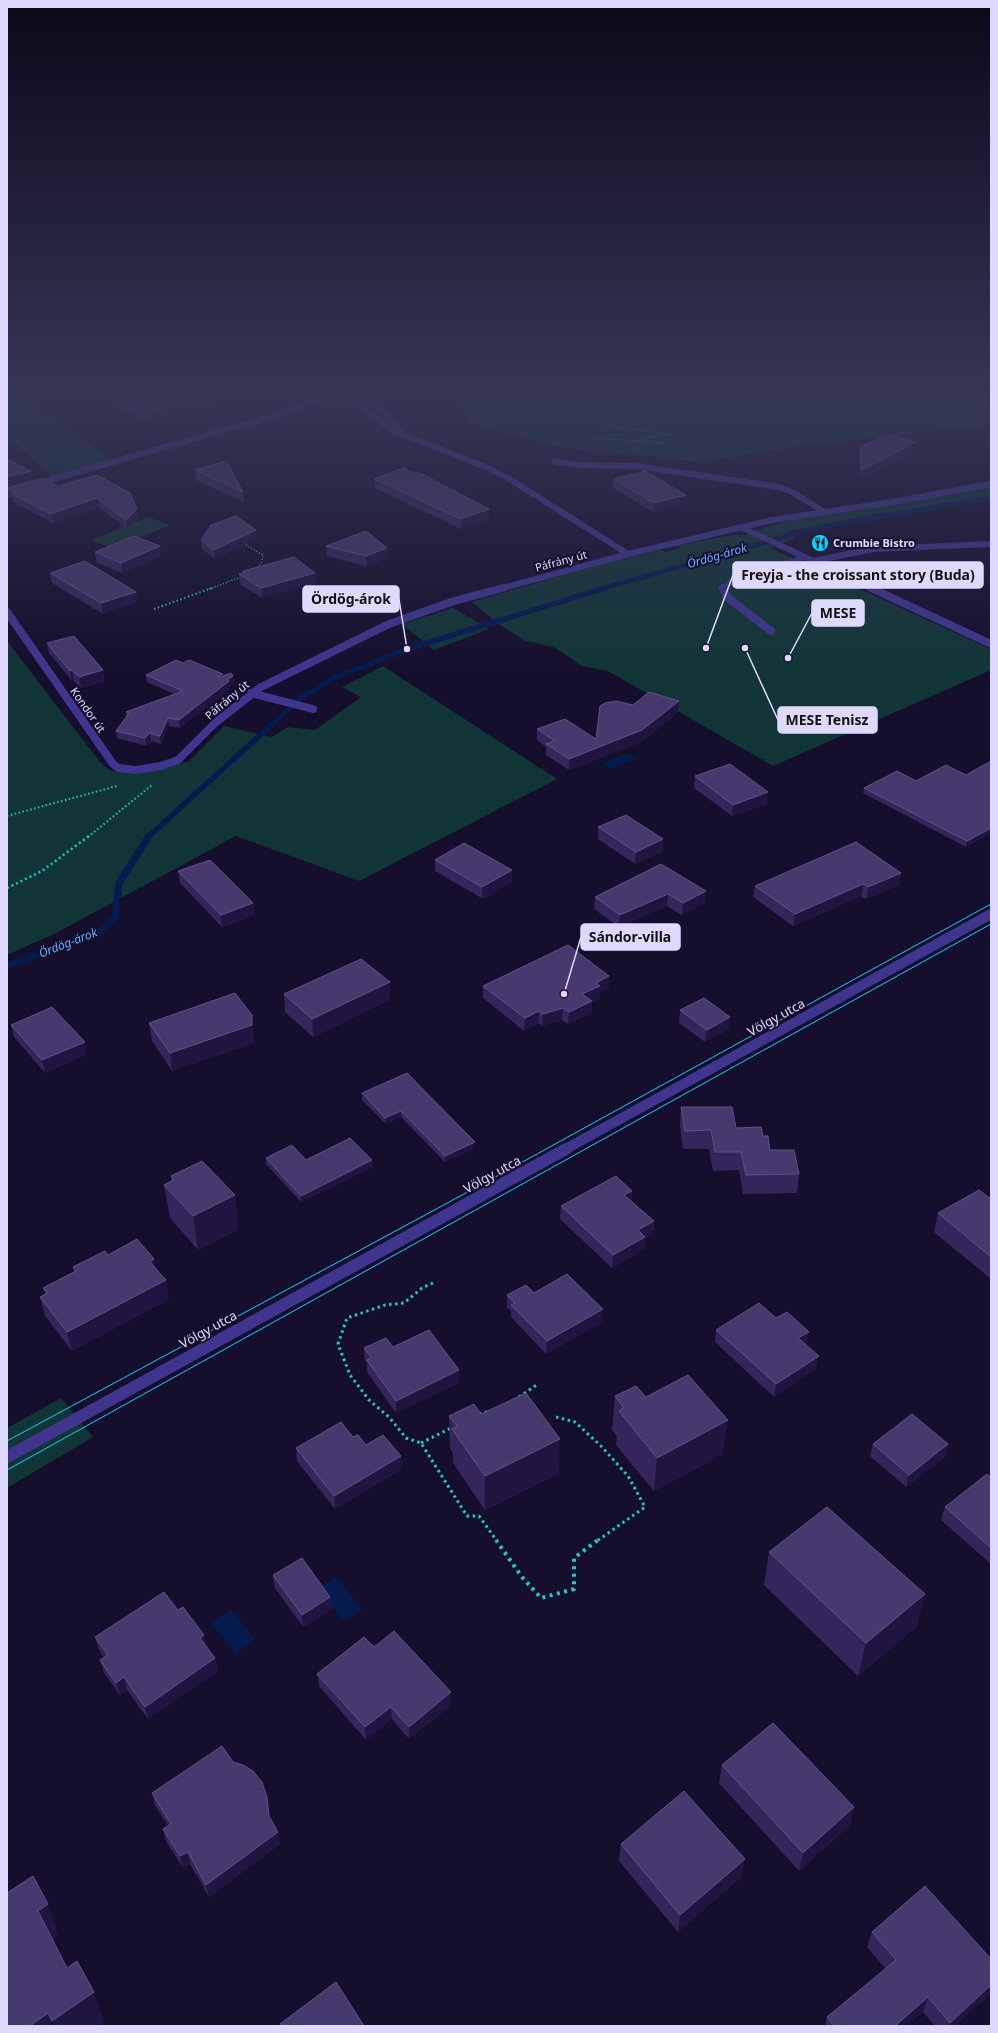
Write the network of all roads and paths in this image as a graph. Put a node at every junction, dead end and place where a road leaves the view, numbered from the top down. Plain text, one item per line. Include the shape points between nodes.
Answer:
1 (36, 485) edge
2 (519, 485) edge
3 (764, 485) edge
4 (986, 485) edge
5 (28, 487) edge
6 (823, 511) junction
7 (741, 527) junction
8 (991, 544) edge
9 (246, 545) edge
10 (628, 554) junction
11 (805, 557) junction
12 (813, 561) junction
13 (255, 570) edge
14 (244, 576) edge
15 (154, 609) dead end
16 (7, 612) edge
17 (771, 631) dead end
18 (991, 644) edge
19 (251, 693) junction
20 (313, 709) dead end
21 (178, 760) joint
22 (156, 782) dead end
23 (122, 785) dead end
24 (7, 816) edge
25 (7, 888) edge
26 (991, 914) edge
27 (433, 1283) dead end
28 (538, 1384) dead end
29 (515, 1400) edge
30 (494, 1410) edge
31 (473, 1417) edge
32 (556, 1417) dead end
33 (454, 1427) edge
34 (421, 1443) junction
35 (7, 1457) edge

1 - 5 street
2 - 10 street
3 - 6 street via 794,493
4 - 6 street, Páfrány út via 892,502
6 - 7 street, Páfrány út
7 - 10 street, Páfrány út
7 - 11 street
8 - 12 street via 873,549
9 - 13 path via 263,555 262,562
10 - 19 street, Páfrány út via 454,602 389,624
11 - 12 street
11 - 17 street via 729,583 723,588 727,597
12 - 18 street
14 - 15 path
16 - 21 street, Kondor út via 118,768 149,769
19 - 20 street
19 - 21 street, Páfrány út via 215,723
22 - 25 path via 102,827 42,871
23 - 24 path
26 - 35 street, Völgy utca
27 - 34 path via 422,1288 404,1303 385,1305 347,1318 338,1344 350,1375 369,1400 389,1417 406,1438
28 - 29 path
30 - 31 path
32 - 34 path via 574,1422 601,1446 628,1476 645,1507 574,1558 574,1589 541,1598 522,1577 479,1516 467,1516
33 - 34 path

